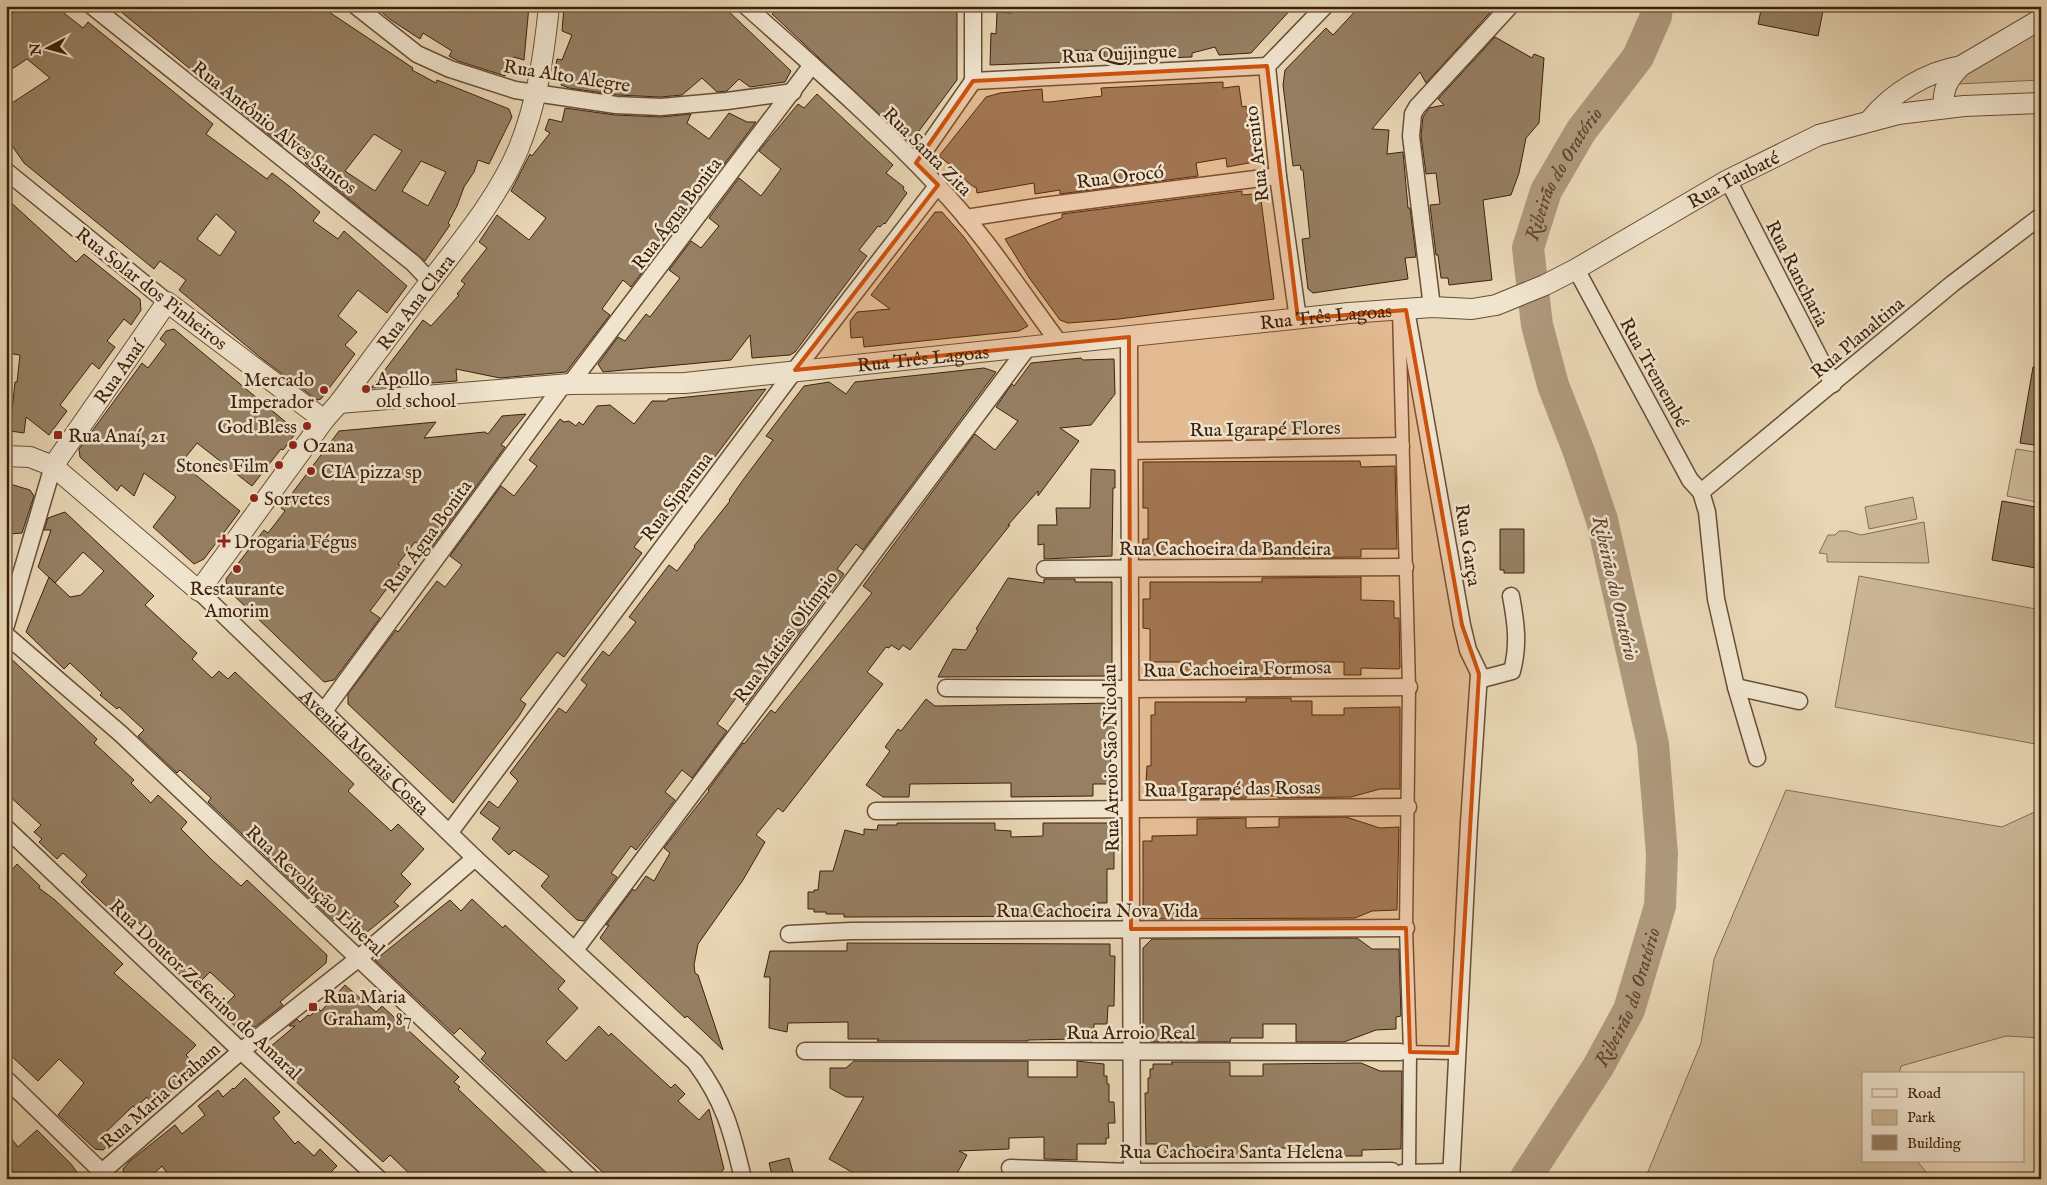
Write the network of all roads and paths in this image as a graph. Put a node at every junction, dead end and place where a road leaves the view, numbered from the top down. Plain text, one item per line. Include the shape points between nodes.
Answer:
1 (92, 6) edge
2 (356, 6) edge
3 (548, 6) edge
4 (746, 6) edge
5 (973, 6) edge
6 (1324, 6) edge
7 (1510, 6) edge
8 (2041, 19) edge
9 (812, 65) junction
10 (1267, 66) junction
11 (1961, 66) junction
12 (973, 81) junction
13 (793, 92) junction
14 (536, 93) junction
15 (2041, 103) edge
16 (1944, 108) junction
17 (1870, 120) junction
18 (916, 163) junction
19 (8, 176) edge
20 (1278, 176) junction
21 (1728, 180) junction
22 (938, 186) junction
23 (2041, 216) edge
24 (966, 218) junction
25 (1576, 270) junction
26 (430, 281) junction
27 (1507, 301) joint
28 (166, 302) junction
29 (1432, 307) junction
30 (1403, 310) junction
31 (1298, 319) junction
32 (1129, 337) junction
33 (1060, 344) junction
34 (1028, 347) junction
35 (795, 370) junction
36 (1833, 384) junction
37 (566, 385) junction
38 (339, 403) junction
39 (324, 420) junction
40 (1401, 446) junction
41 (1130, 451) junction
42 (6, 456) edge
43 (53, 466) junction
44 (1701, 492) junction
45 (1405, 567) junction
46 (1045, 568) dead end
47 (1129, 569) junction
48 (199, 591) junction
49 (1511, 596) dead end
50 (10, 603) edge
51 (6, 625) edge
52 (6, 635) edge
53 (1479, 674) junction
54 (1409, 686) junction
55 (1736, 687) junction
56 (946, 688) dead end
57 (1129, 690) junction
58 (1799, 701) dead end
59 (324, 711) junction
60 (1757, 758) dead end
61 (1408, 806) junction
62 (1132, 810) junction
63 (876, 811) dead end
64 (6, 828) edge
65 (450, 832) junction
66 (476, 858) junction
67 (1406, 928) junction
68 (1131, 930) junction
69 (789, 934) dead end
70 (575, 950) junction
71 (359, 958) junction
72 (805, 1050) dead end
73 (241, 1051) junction
74 (1131, 1052) junction
75 (1405, 1052) junction
76 (1457, 1053) junction
77 (6, 1079) edge
78 (1010, 1168) dead end
79 (1400, 1170) junction
80 (1452, 1174) edge
81 (104, 1175) edge
82 (1132, 1175) edge
83 (379, 1179) edge
84 (592, 1179) edge
85 (743, 1179) edge

1 - 26 street, Rua Antônio Alves Santos via 413,263
2 - 14 street, Rua Alto Alegre via 417,54 478,80
3 - 14 street, Rua Ana Clara
4 - 9 street, Rua Santa Zita
5 - 12 street
6 - 10 street
7 - 29 street via 1413,114 1411,136
8 - 11 street
9 - 13 street, Rua Água Bonita
9 - 18 street, Rua Santa Zita
10 - 12 street, Rua Quijingue
10 - 20 street, Rua Arenito
11 - 16 street via 1944,87
11 - 17 street via 1946,68 1902,91 1881,106
12 - 18 street
13 - 14 street, Rua Alto Alegre via 661,107 616,105
13 - 37 street, Rua Água Bonita
14 - 26 street, Rua Ana Clara via 518,150 505,176 465,237
15 - 16 street, Rua Taubaté
16 - 17 street, Rua Taubaté
17 - 21 street, Rua Taubaté via 1819,135
18 - 22 street, Rua Santa Zita
19 - 28 street, Rua Solar dos Pinheiros
20 - 24 street, Rua Orocó
20 - 31 street, Rua Arenito
21 - 25 street, Rua Taubaté
21 - 36 street, Rua Rancharia
22 - 24 street, Rua Santa Zita
22 - 35 street, Rua Siparuna
23 - 36 street, Rua Planaltina via 1952,284
24 - 33 street, Rua Santa Zita
25 - 27 street, Rua Taubaté
25 - 44 street, Rua Tremembé via 1690,480
26 - 38 street, Rua Ana Clara
27 - 29 street, Rua Três Lagoas via 1486,307
28 - 39 street, Rua Solar dos Pinheiros
28 - 43 street, Rua Anaí
29 - 30 street, Rua Três Lagoas
30 - 31 street, Rua Três Lagoas
30 - 40 street
30 - 53 street, Rua Garça via 1462,625 1468,650
31 - 32 street, Rua Três Lagoas
32 - 33 street, Rua Três Lagoas
32 - 41 street, Rua Arroio São Nicolau
33 - 34 street, Rua Três Lagoas
34 - 35 street, Rua Três Lagoas
34 - 70 street, Rua Matias Olímpio
35 - 37 street, Rua Três Lagoas via 685,383
35 - 65 street, Rua Siparuna
36 - 44 street, Rua Planaltina
37 - 38 street, Rua Três Lagoas
37 - 59 street, Rua Água Bonita
38 - 39 street, Rua Ana Clara
39 - 48 street, Rua Ana Clara
40 - 41 street, Rua Igarapé Flores
40 - 45 street
41 - 47 street, Rua Arroio São Nicolau
42 - 43 street, Avenida Morais Costa via 30,458
43 - 48 street, Avenida Morais Costa
43 - 50 street
44 - 55 street via 1707,512 1716,599
45 - 47 street, Rua Cachoeira da Bandeira
45 - 54 street
46 - 47 street, Rua Cachoeira da Bandeira
47 - 57 street, Rua Arroio São Nicolau
48 - 59 street, Avenida Morais Costa
49 - 53 street, Rua Garça via 1517,630 1517,654 1512,670 1482,679
50 - 51 street
52 - 71 street, Rua Revolução Liberal via 121,734
53 - 76 street
54 - 57 street, Rua Cachoeira Formosa
54 - 61 street
55 - 58 street
55 - 60 street
56 - 57 street, Rua Cachoeira Formosa
57 - 62 street, Rua Arroio São Nicolau
59 - 65 street, Avenida Morais Costa
61 - 62 street, Rua Igarapé das Rosas
61 - 67 street
62 - 63 street, Rua Igarapé das Rosas
62 - 68 street, Rua Arroio São Nicolau
64 - 73 street, Rua Doutor Zeferino do Amaral
65 - 66 street, Avenida Morais Costa
66 - 70 street, Avenida Morais Costa
66 - 71 street, Rua Maria Graham
67 - 68 street, Rua Cachoeira Nova Vida
67 - 75 street
68 - 69 street, Rua Cachoeira Nova Vida
68 - 74 street, Rua Arroio São Nicolau
70 - 85 street, Avenida Morais Costa via 695,1062 707,1078 724,1109
71 - 73 street, Rua Maria Graham
71 - 84 street, Rua Revolução Liberal
72 - 74 street, Rua Arroio Real
73 - 81 street, Rua Maria Graham
73 - 83 street, Rua Doutor Zeferino do Amaral
74 - 75 street, Rua Arroio Real
74 - 82 street, Rua Arroio São Nicolau
75 - 76 street, Rua Arroio Real
75 - 79 street
76 - 80 street
77 - 81 street
78 - 82 street, Rua Cachoeira Santa Helena
79 - 80 street, Rua Cachoeira Santa Helena
79 - 82 street, Rua Cachoeira Santa Helena

